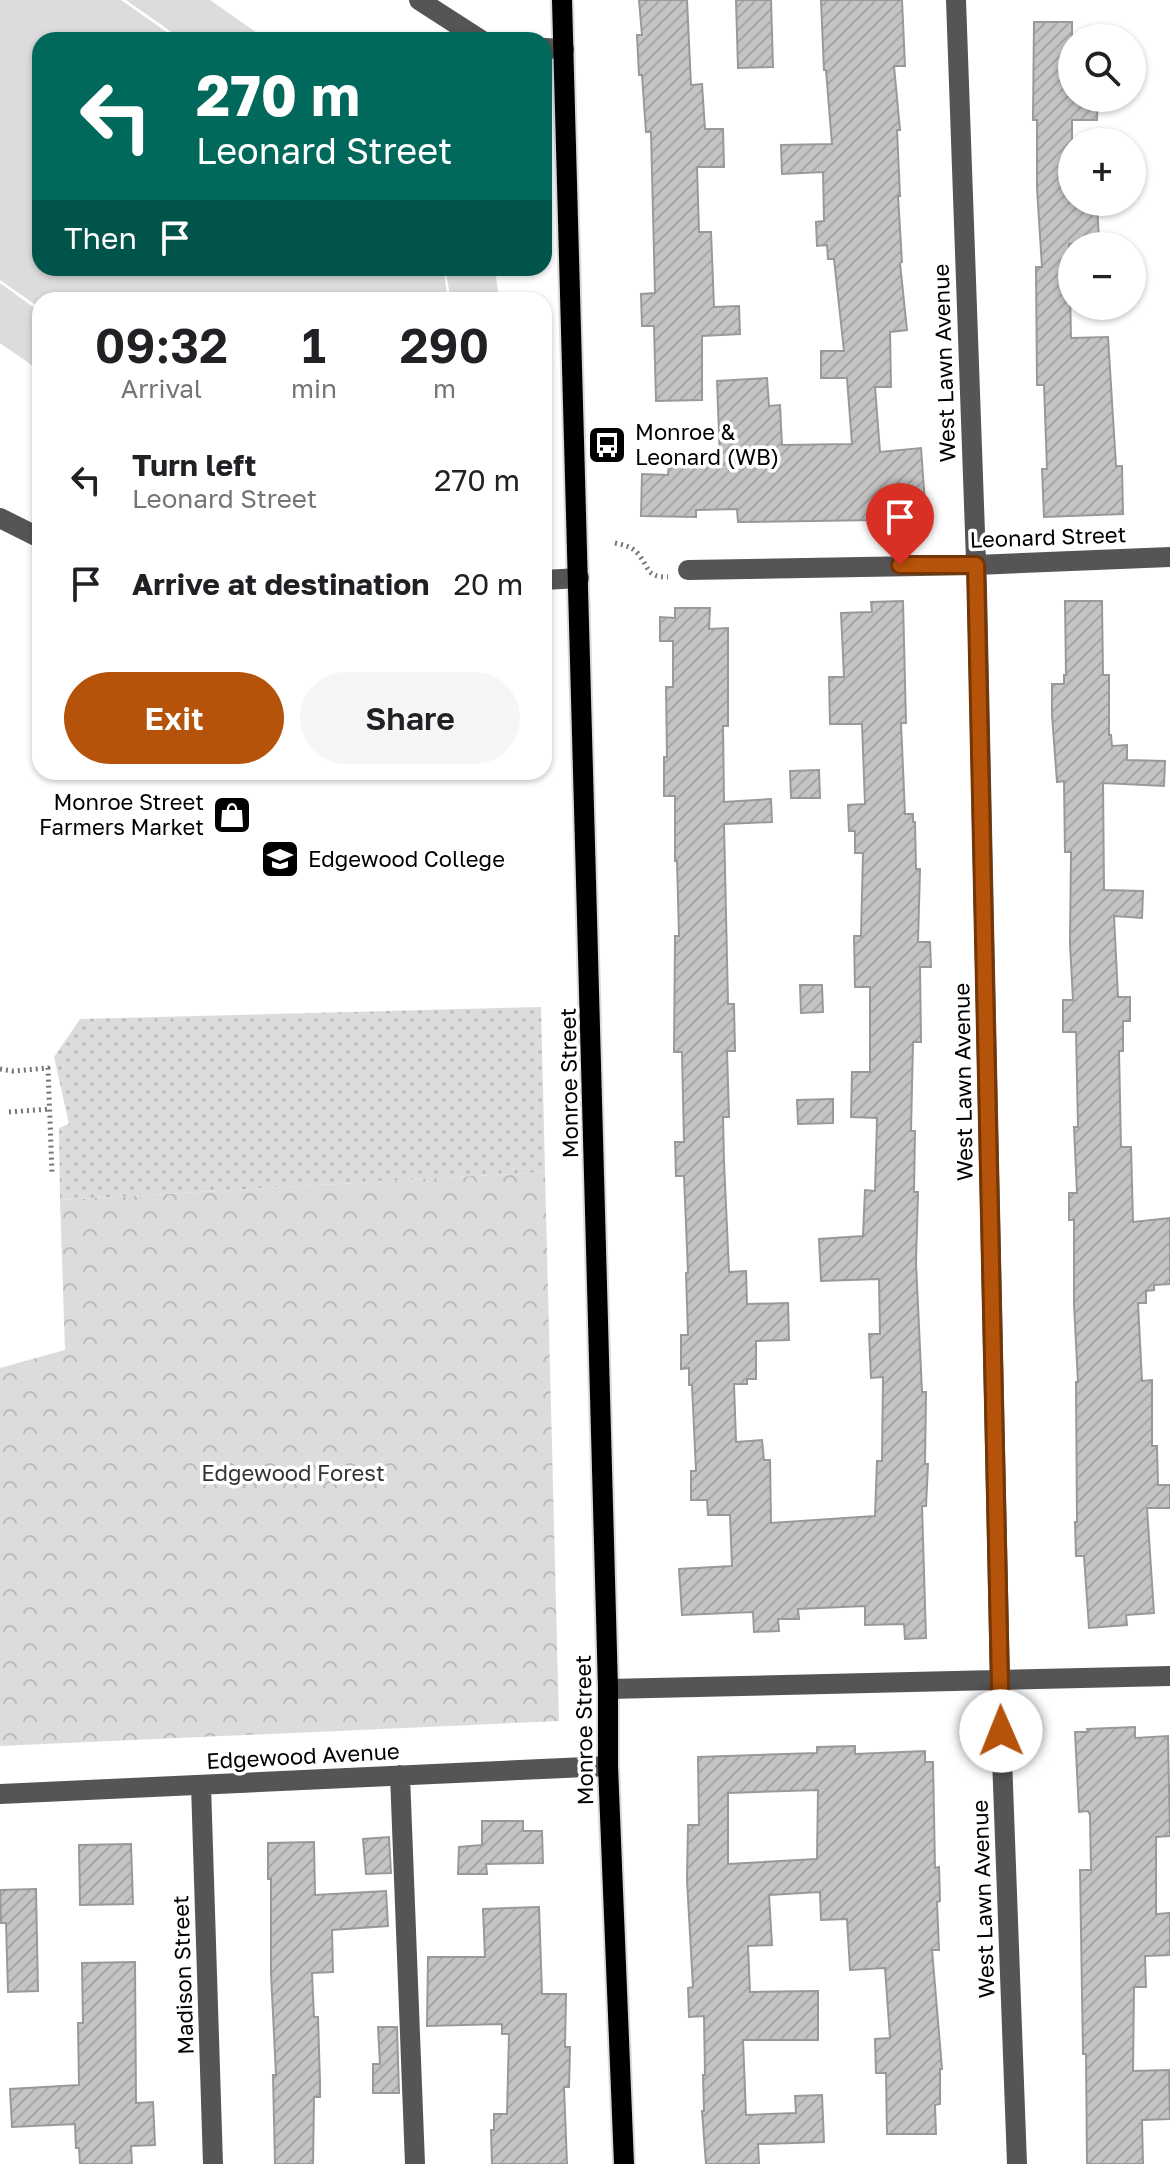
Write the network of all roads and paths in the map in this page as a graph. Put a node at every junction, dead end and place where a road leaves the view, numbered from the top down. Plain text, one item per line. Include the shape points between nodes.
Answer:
1 (419, 0) edge
2 (562, 0) edge
3 (956, 0) edge
4 (469, 32) edge
5 (554, 49) edge
6 (0, 518) edge
7 (32, 534) edge
8 (615, 543) dead end
9 (1170, 557) edge
10 (976, 565) junction
11 (688, 570) joint
12 (579, 578) junction
13 (552, 580) edge
14 (0, 1069) edge
15 (50, 1109) junction
16 (9, 1112) dead end
17 (52, 1173) dead end
18 (1170, 1676) edge
19 (1000, 1681) junction
20 (608, 1689) junction
21 (608, 1766) junction
22 (400, 1775) junction
23 (201, 1785) junction
24 (0, 1794) edge
25 (213, 2164) edge
26 (415, 2164) edge
27 (624, 2164) edge
28 (1017, 2164) edge

1 - 4 street
2 - 5 main road, Monroe Street
3 - 10 street, West Lawn Avenue
5 - 12 main road, Monroe Street
6 - 7 street
8 - 11 path via 638,553 655,577
9 - 10 street, Leonard Street
10 - 11 street, Leonard Street
10 - 19 street, West Lawn Avenue
12 - 13 street
12 - 20 main road, Monroe Street
14 - 15 path via 48,1068
15 - 16 path
15 - 17 path
18 - 19 street
19 - 20 street
19 - 28 street, West Lawn Avenue
20 - 21 main road, Monroe Street
21 - 22 street, Edgewood Avenue
21 - 27 main road, Monroe Street
22 - 23 street, Edgewood Avenue
22 - 26 street
23 - 24 street, Edgewood Avenue
23 - 25 street, Madison Street

